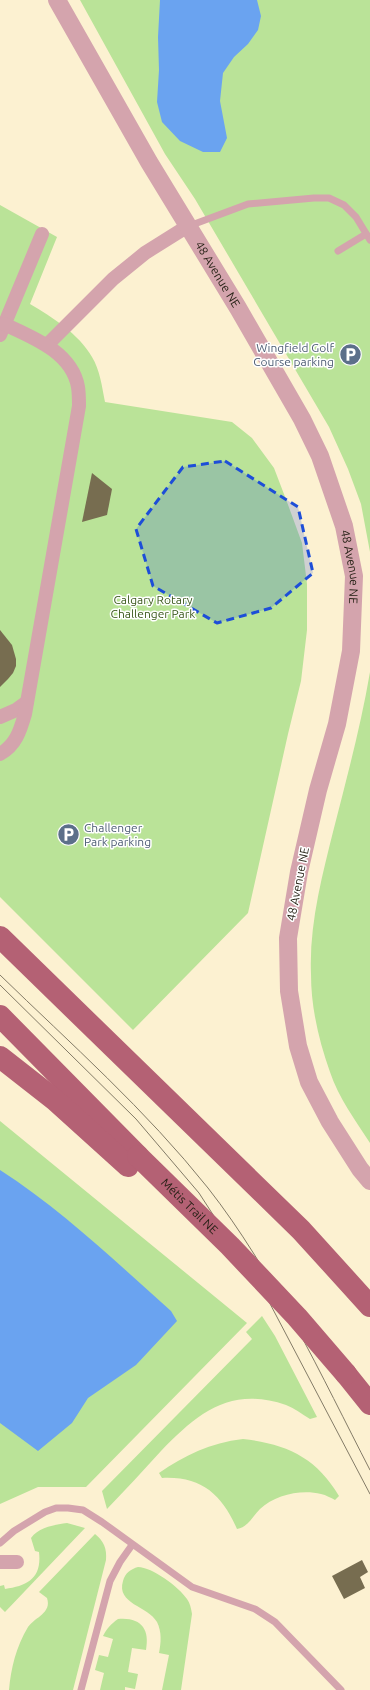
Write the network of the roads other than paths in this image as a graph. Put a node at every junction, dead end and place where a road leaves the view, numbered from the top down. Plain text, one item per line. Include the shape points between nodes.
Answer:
1 (57, 0) edge
2 (188, 226) junction
3 (42, 234) dead end
4 (368, 237) edge
5 (338, 251) dead end
6 (2, 330) edge
7 (47, 345) junction
8 (27, 702) junction
9 (0, 717) edge
10 (0, 754) edge
11 (0, 937) edge
12 (0, 1016) edge
13 (0, 1057) edge
14 (133, 1161) junction
15 (370, 1181) edge
16 (370, 1306) edge
17 (370, 1404) edge
18 (0, 1543) edge
19 (132, 1545) junction
20 (0, 1562) edge
21 (17, 1562) dead end
22 (81, 1690) edge
23 (341, 1690) edge

1 - 2 street, 48 Avenue NE
2 - 4 lane via 248,204 329,198 344,205 356,217
2 - 7 street via 145,253 113,278
2 - 15 street, 48 Avenue NE via 302,419 320,456 346,533 354,576 351,651 337,724 299,872 288,938 289,991 298,1046 309,1082 330,1122
3 - 6 street
4 - 5 lane
6 - 7 street
7 - 8 street via 72,371 78,386 79,406
8 - 9 street
8 - 10 street via 16,741
11 - 16 main road via 301,1230
12 - 14 main road, Métis Trail NE
13 - 14 main road
14 - 17 main road, Métis Trail NE, bridge via 250,1267
18 - 19 lane via 44,1512 68,1508 83,1510 90,1514
19 - 22 lane via 110,1581
19 - 23 lane via 192,1588 265,1615 275,1622
20 - 21 street

